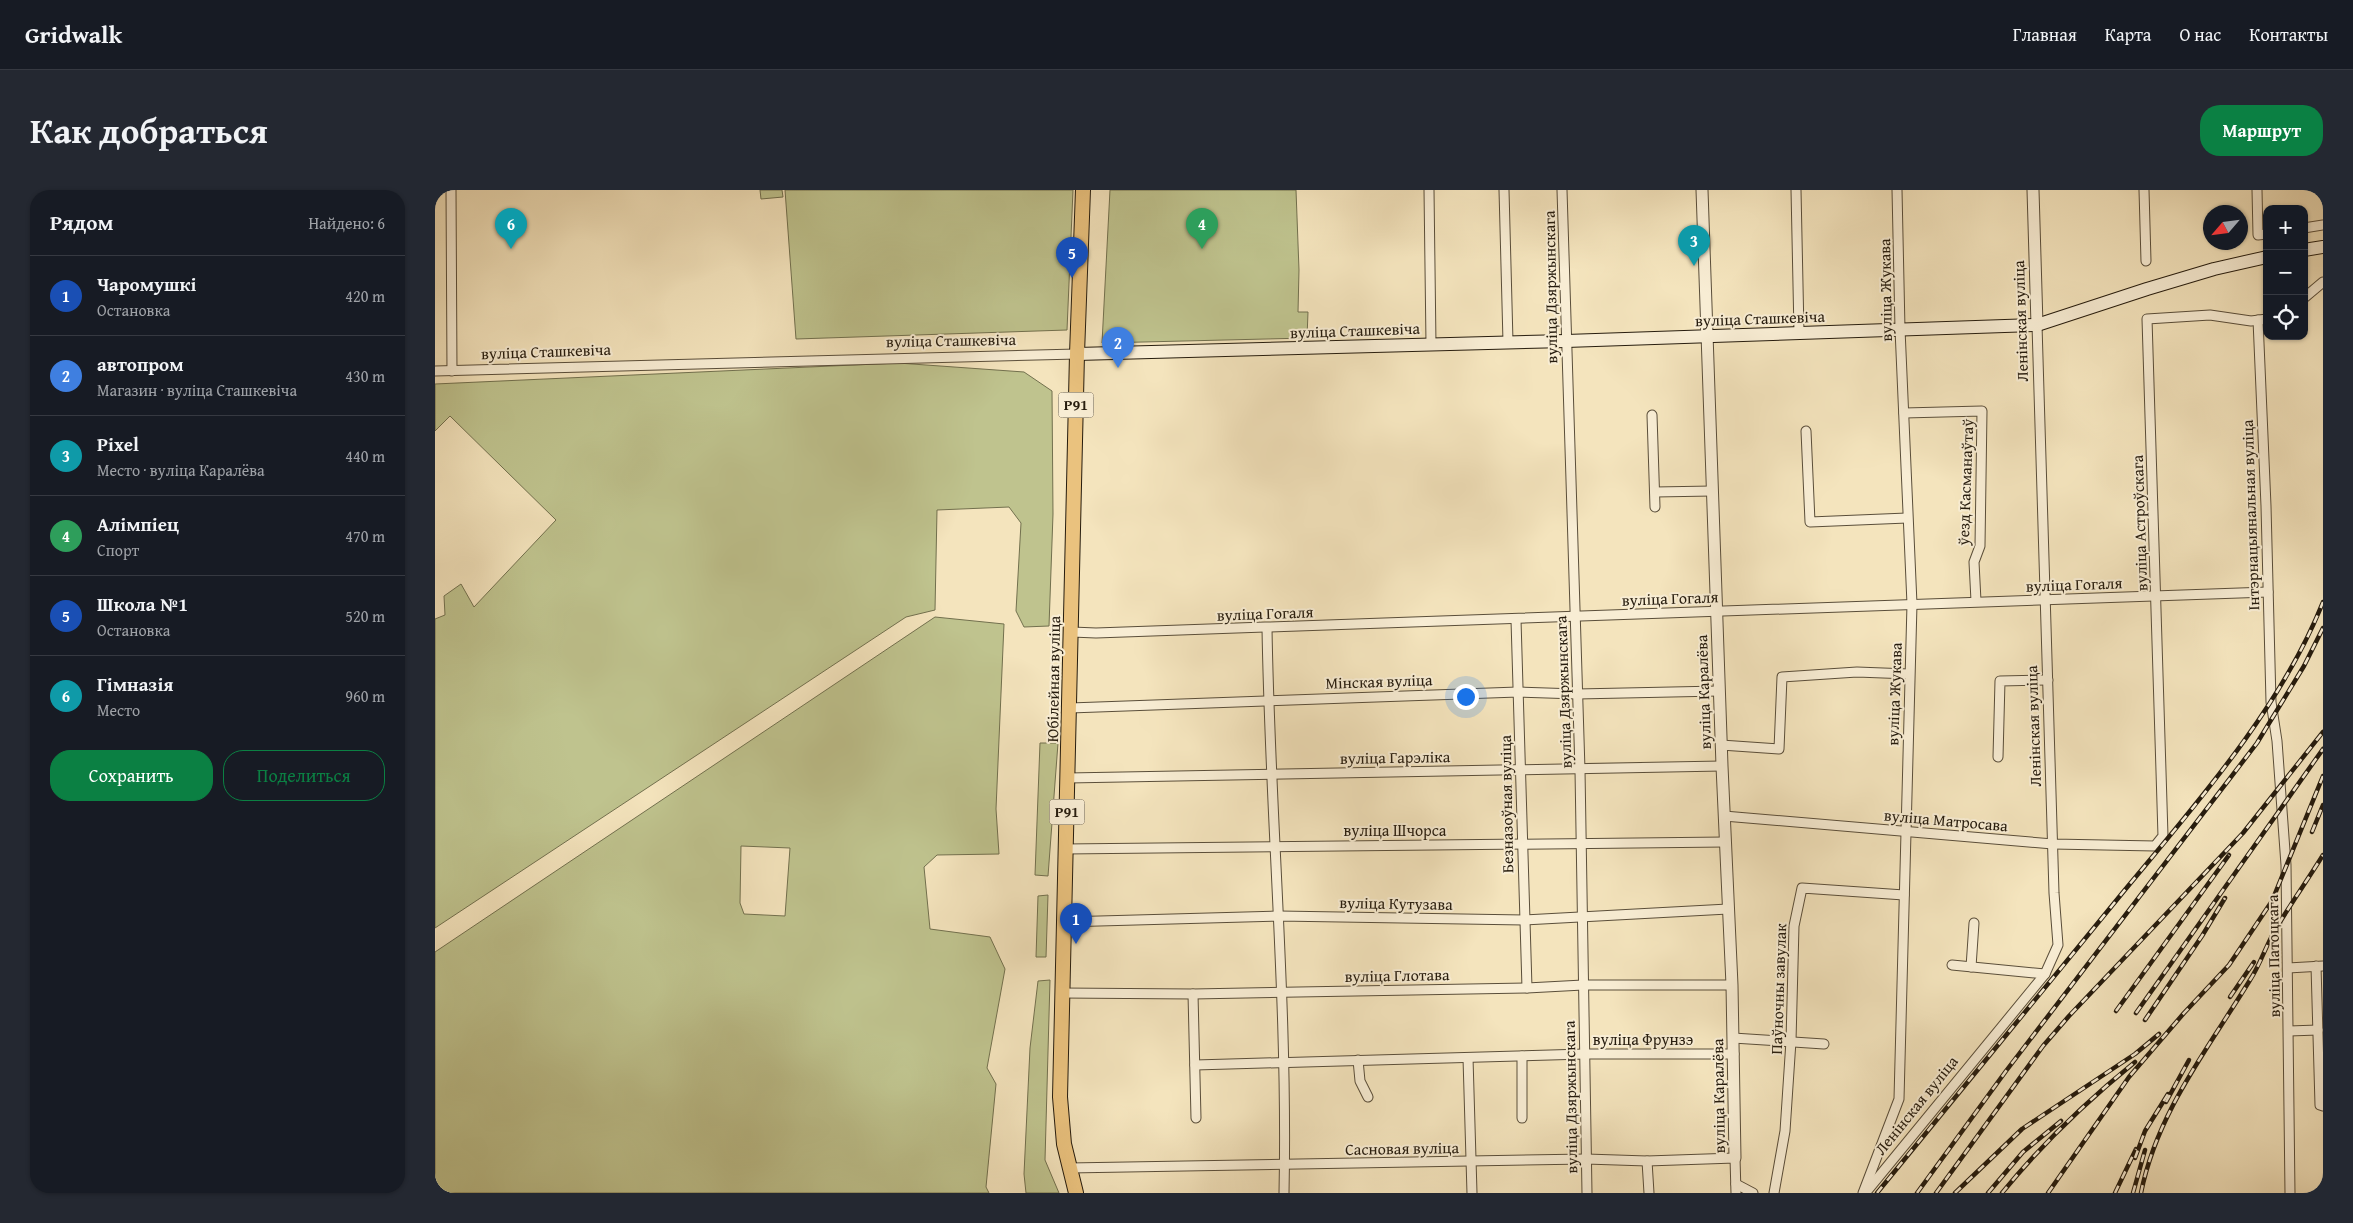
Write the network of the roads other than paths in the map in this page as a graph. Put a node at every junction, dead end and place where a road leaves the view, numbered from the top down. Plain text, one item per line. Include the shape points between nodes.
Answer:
1 (451, 190) edge
2 (1083, 190) edge
3 (1429, 190) edge
4 (1503, 190) edge
5 (1562, 190) edge
6 (1702, 190) edge
7 (1796, 190) edge
8 (1897, 190) edge
9 (2033, 190) edge
10 (2144, 190) edge
11 (2257, 190) edge
12 (2323, 225) edge
13 (2308, 227) edge
14 (2263, 234) edge
15 (2323, 247) edge
16 (2308, 249) edge
17 (2263, 258) edge
18 (2146, 261) dead end
19 (2323, 282) edge
20 (2308, 295) edge
21 (2262, 320) edge
22 (2037, 325) junction
23 (1900, 329) junction
24 (1799, 332) junction
25 (1705, 336) junction
26 (1566, 341) junction
27 (1508, 342) junction
28 (1431, 344) junction
29 (1077, 354) junction
30 (435, 371) edge
31 (452, 371) junction
32 (1904, 413) junction
33 (1652, 415) dead end
34 (1806, 431) dead end
35 (1712, 491) junction
36 (1655, 492) junction
37 (1655, 507) dead end
38 (1907, 518) junction
39 (2268, 592) junction
40 (2156, 596) junction
41 (2045, 600) junction
42 (1976, 601) junction
43 (1912, 604) junction
44 (1717, 612) junction
45 (1575, 617) junction
46 (1516, 620) junction
47 (1267, 628) junction
48 (1072, 632) junction
49 (1909, 674) junction
50 (2048, 680) junction
51 (1719, 691) junction
52 (1518, 692) junction
53 (1577, 694) junction
54 (1268, 700) junction
55 (1070, 708) junction
56 (2274, 718) joint
57 (1721, 745) junction
58 (1998, 757) dead end
59 (1722, 766) junction
60 (1580, 770) junction
61 (1521, 771) junction
62 (1271, 774) junction
63 (1068, 778) junction
64 (1724, 816) junction
65 (1905, 832) junction
66 (2163, 836) joint
67 (1725, 842) junction
68 (1582, 843) junction
69 (2053, 844) junction
70 (1273, 845) junction
71 (1523, 845) junction
72 (1065, 849) junction
73 (1904, 895) junction
74 (1728, 909) junction
75 (1279, 916) junction
76 (1582, 918) junction
77 (1524, 920) junction
78 (1063, 922) junction
79 (1974, 923) dead end
80 (1953, 966) dead end
81 (2320, 966) edge
82 (1971, 967) junction
83 (2288, 968) junction
84 (2045, 974) junction
85 (1583, 984) junction
86 (1732, 985) junction
87 (1527, 988) junction
88 (1281, 992) junction
89 (1061, 993) junction
90 (1193, 994) junction
91 (2318, 1030) junction
92 (2289, 1031) junction
93 (1733, 1038) junction
94 (1791, 1041) junction
95 (1824, 1044) dead end
96 (1585, 1054) junction
97 (1734, 1054) junction
98 (1522, 1056) junction
99 (1468, 1058) junction
100 (1358, 1060) junction
101 (1285, 1061) junction
102 (1195, 1065) junction
103 (1368, 1097) dead end
104 (2323, 1106) edge
105 (1196, 1118) dead end
106 (1522, 1118) dead end
107 (1586, 1158) junction
108 (1735, 1158) junction
109 (1472, 1161) junction
110 (1647, 1161) junction
111 (1285, 1165) junction
112 (1069, 1168) junction
113 (1736, 1188) edge
114 (1075, 1193) edge
115 (1284, 1193) edge
116 (1472, 1193) edge
117 (1587, 1193) edge
118 (1649, 1193) edge
119 (1753, 1193) edge
120 (1774, 1193) edge
121 (1864, 1193) edge
122 (2290, 1193) edge

1 - 31 street
2 - 29 main road, Юбілейная вуліца / Р91
3 - 28 street
4 - 27 street
5 - 26 street, вуліца Дзяржынскага
6 - 25 street, вуліца Каралёва
7 - 24 street
8 - 23 street, вуліца Жукава
9 - 22 street, Ленінская вуліца
10 - 18 street
11 - 14 street via 2258,235
12 - 13 street
15 - 16 main road
17 - 22 main road, вуліца Сташкевіча via 2157,286
19 - 20 street
21 - 39 street, Інтэрнацыянальная вуліца
21 - 40 street, вуліца Астроўскага via 2209,315 2147,319
22 - 23 main road, вуліца Сташкевіча
22 - 41 street, Ленінская вуліца
23 - 24 main road, вуліца Сташкевіча
23 - 32 street, вуліца Жукава
24 - 25 main road, вуліца Сташкевіча
25 - 26 main road, вуліца Сташкевіча
25 - 35 street, вуліца Каралёва
26 - 27 main road, вуліца Сташкевіча
26 - 45 street, вуліца Дзяржынскага
27 - 28 main road, вуліца Сташкевіча
28 - 29 main road, вуліца Сташкевіча
29 - 31 street, вуліца Сташкевіча
29 - 48 main road, Юбілейная вуліца / Р91
30 - 31 street, вуліца Сташкевіча
32 - 38 street, вуліца Жукава
32 - 42 street, ўезд Касманаўтаў via 1982,411 1981,546 1974,562
33 - 36 street
34 - 38 street via 1810,522
35 - 36 street
35 - 44 street, вуліца Каралёва
36 - 37 street
38 - 43 street, вуліца Жукава
39 - 40 street, вуліца Гогаля
39 - 56 street, Інтэрнацыянальная вуліца
40 - 41 street, вуліца Гогаля
40 - 66 street, вуліца Астроўскага
41 - 42 street, вуліца Гогаля
41 - 50 street, Ленінская вуліца
42 - 43 street, вуліца Гогаля
43 - 44 street, вуліца Гогаля
43 - 49 street, вуліца Жукава
44 - 45 street, вуліца Гогаля
44 - 51 street, вуліца Каралёва
45 - 46 street, вуліца Гогаля
45 - 53 street, вуліца Дзяржынскага
46 - 47 street, вуліца Гогаля
46 - 52 street, Безназоўная вуліца
47 - 48 street, вуліца Гогаля
47 - 54 street
48 - 55 main road, Юбілейная вуліца / Р91
49 - 57 street via 1857,672 1782,678 1779,749
49 - 65 street, вуліца Жукава
50 - 58 street via 2000,681
50 - 69 street, Ленінская вуліца
51 - 53 street, Мінская вуліца
51 - 57 street, вуліца Каралёва
52 - 53 street, Мінская вуліца
52 - 54 street, Мінская вуліца
52 - 61 street, Безназоўная вуліца
53 - 60 street, вуліца Дзяржынскага
54 - 55 street, Мінская вуліца
54 - 62 street
55 - 63 main road, Юбілейная вуліца / Р91
56 - 83 street, вуліца Патоцкага via 2286,865
57 - 59 street, вуліца Каралёва
59 - 60 street, вуліца Гарэліка
59 - 64 street, вуліца Каралёва
60 - 61 street, вуліца Гарэліка
60 - 68 street, вуліца Дзяржынскага
61 - 62 street, вуліца Гарэліка
61 - 71 street, Безназоўная вуліца
62 - 63 street, вуліца Гарэліка
62 - 70 street
63 - 72 main road, Юбілейная вуліца / Р91
64 - 65 street, вуліца Матросава
64 - 67 street, вуліца Каралёва
65 - 69 street, вуліца Матросава
65 - 73 street, вуліца Жукава
66 - 69 street, вуліца Матросава via 2155,846
67 - 68 street, вуліца Шчорса
67 - 74 street, вуліца Каралёва
68 - 71 street, вуліца Шчорса
68 - 76 street, вуліца Дзяржынскага
69 - 84 street, Ленінская вуліца via 2058,945
70 - 71 street, вуліца Шчорса
70 - 72 street, вуліца Шчорса
70 - 75 street
71 - 77 street, Безназоўная вуліца
72 - 78 main road, Юбілейная вуліца / Р91
73 - 94 street, Паўночны завулак via 1802,888 1794,926
73 - 121 street, вуліца Жукава via 1899,1099
74 - 76 street, вуліца Кутузава
74 - 86 street, вуліца Каралёва
75 - 77 street, вуліца Кутузава
75 - 78 street, вуліца Кутузава
75 - 88 street
76 - 77 street, вуліца Кутузава
76 - 85 street, вуліца Дзяржынскага
77 - 87 street, Безназоўная вуліца
78 - 89 main road, Юбілейная вуліца / Р91
79 - 82 street
80 - 82 street
81 - 83 street
81 - 91 street
82 - 84 street
83 - 92 street, вуліца Патоцкага
84 - 121 street, Ленінская вуліца
85 - 86 street, вуліца Глотава
85 - 87 street, вуліца Глотава
85 - 96 street, вуліца Дзяржынскага
86 - 93 street, вуліца Каралёва
87 - 88 street, вуліца Глотава
88 - 90 street, вуліца Глотава
88 - 101 street
89 - 90 street, вуліца Глотава
89 - 112 main road, Юбілейная вуліца / Р91 via 1060,1097
90 - 102 street
91 - 92 street
91 - 104 street via 2320,1106
92 - 122 street, вуліца Патоцкага
93 - 94 street
93 - 97 street, вуліца Каралёва
94 - 95 street
94 - 120 street, Паўночны завулак via 1785,1132
96 - 97 street, вуліца Фрунзэ
96 - 98 street, вуліца Фрунзэ
96 - 107 street, вуліца Дзяржынскага
97 - 108 street, вуліца Каралёва
98 - 99 street, вуліца Фрунзэ
98 - 106 street
99 - 100 street, вуліца Фрунзэ
99 - 109 street
100 - 101 street, вуліца Фрунзэ
100 - 103 street via 1359,1081
101 - 102 street, вуліца Фрунзэ
101 - 111 street
102 - 105 street
107 - 109 street, Сасновая вуліца
107 - 110 street, Сасновая вуліца
107 - 117 street, вуліца Дзяржынскага
108 - 110 street, Сасновая вуліца
108 - 113 street, вуліца Каралёва
109 - 111 street, Сасновая вуліца
109 - 116 street
110 - 118 street
111 - 112 street, Сасновая вуліца
111 - 115 street
112 - 114 main road, Р91
113 - 119 street

